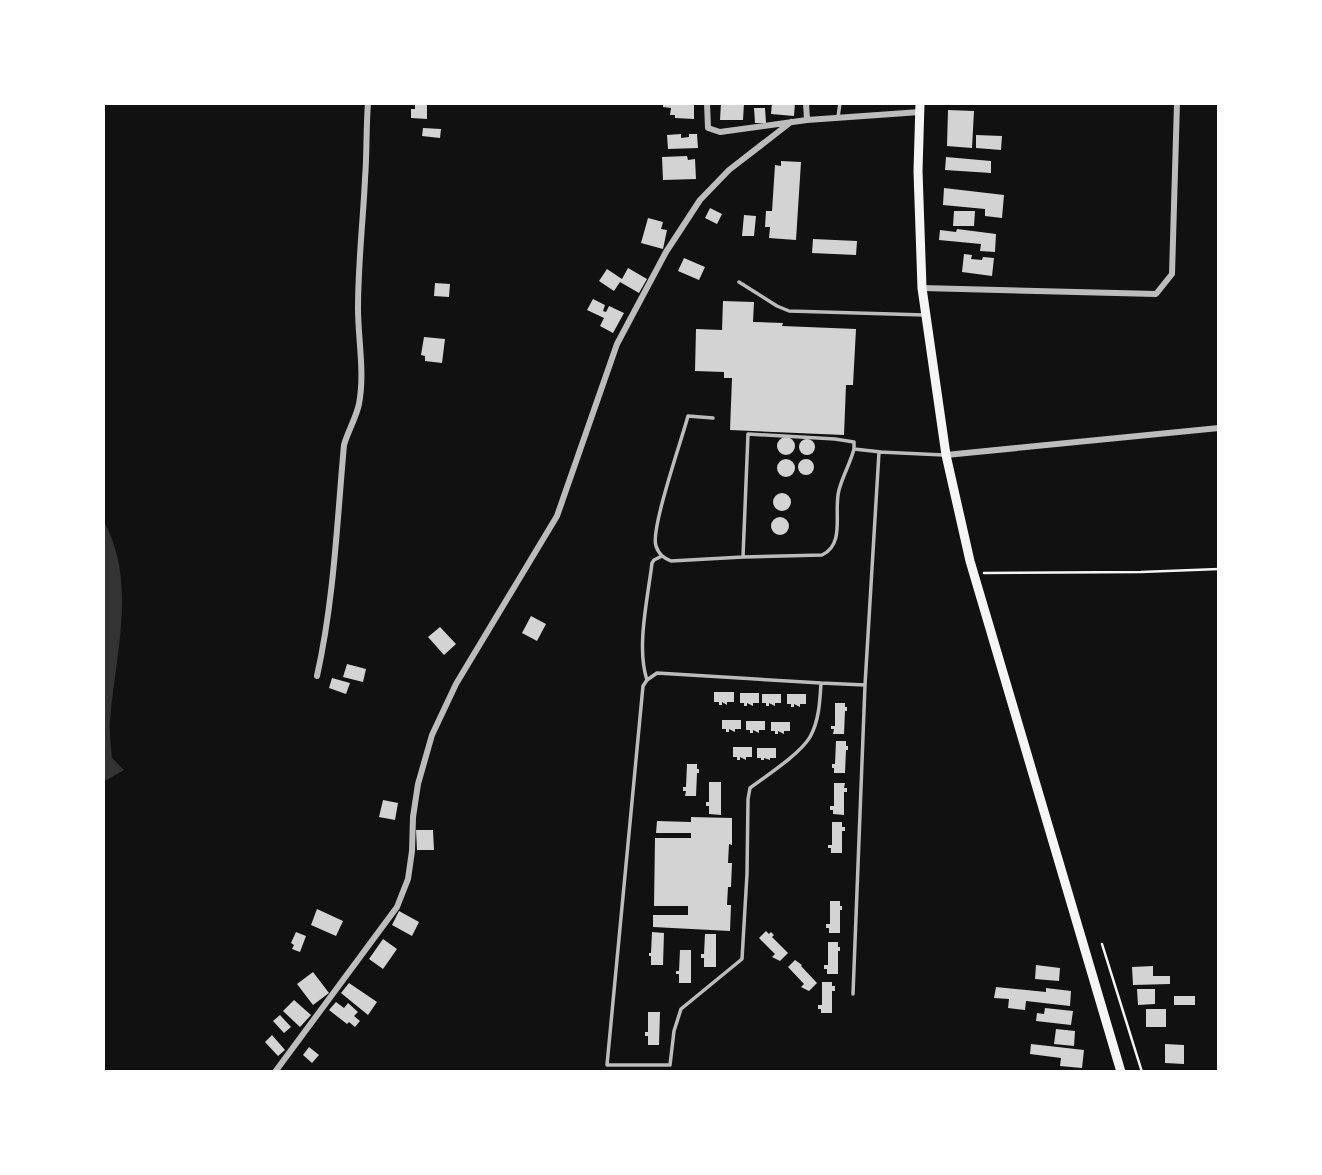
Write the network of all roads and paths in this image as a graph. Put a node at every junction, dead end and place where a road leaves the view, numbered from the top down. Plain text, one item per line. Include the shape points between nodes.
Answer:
1 (368, 103) edge
2 (707, 103) edge
3 (806, 103) edge
4 (840, 103) edge
5 (1177, 103) edge
6 (920, 107) edge
7 (838, 117) junction
8 (807, 120) junction
9 (791, 122) junction
10 (739, 282) dead end
11 (922, 288) junction
12 (925, 315) junction
13 (713, 418) dead end
14 (1219, 428) edge
15 (854, 449) junction
16 (883, 452) junction
17 (946, 455) junction
18 (662, 556) junction
19 (743, 557) junction
20 (1219, 569) edge
21 (974, 573) junction
22 (317, 676) dead end
23 (647, 680) junction
24 (821, 683) junction
25 (865, 685) junction
26 (1102, 944) dead end
27 (853, 993) dead end
28 (275, 1072) edge
29 (1121, 1072) edge
30 (1142, 1072) edge

1 - 22 street via 358,311 360,387 344,445 332,584
2 - 9 street via 706,121 712,130
3 - 8 street
4 - 7 lane
5 - 11 street via 1172,275 1156,294
6 - 7 street
6 - 11 main road
7 - 8 street
8 - 9 street
9 - 28 street via 729,170 700,200 666,252 617,344 557,516 456,684 432,735 418,783 408,879 397,907
10 - 12 lane via 789,311
11 - 12 main road
12 - 17 main road
13 - 18 lane via 688,416 657,524 655,544
14 - 17 street
15 - 16 lane
15 - 19 lane via 838,493 837,537 829,552
15 - 19 lane via 854,442 835,439 748,434
16 - 17 lane
16 - 25 lane via 879,452
17 - 21 main road
18 - 19 lane via 671,561
18 - 23 lane via 652,564 644,636
20 - 21 path
21 - 29 main road
23 - 24 lane via 656,673
23 - 24 lane via 607,1065 670,1065 681,1009 742,959 750,788 810,739
24 - 25 lane
25 - 27 lane
26 - 30 path

